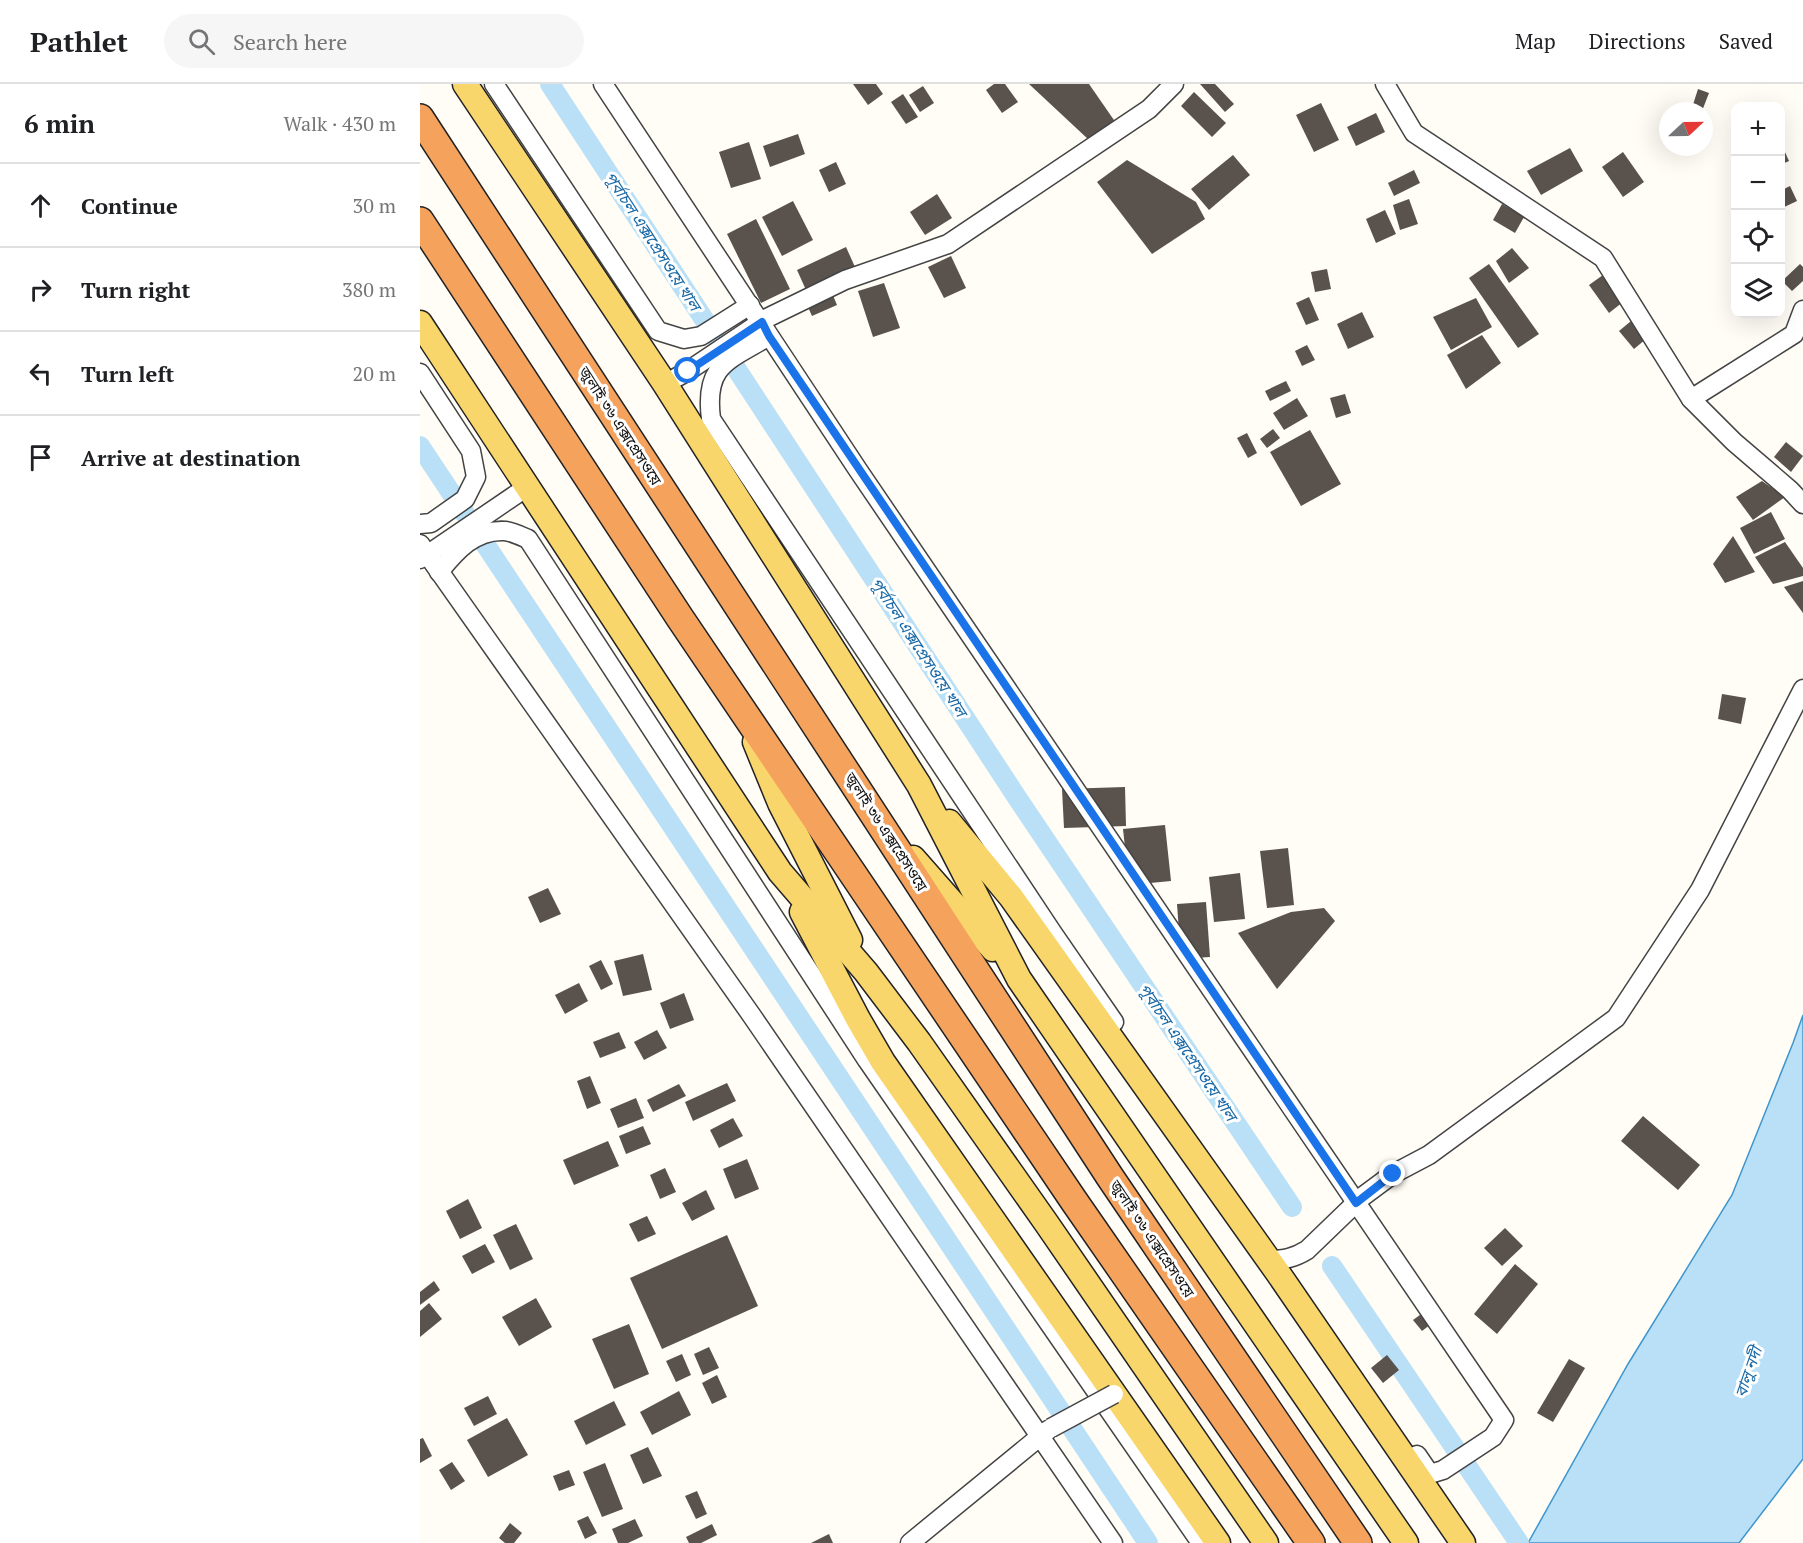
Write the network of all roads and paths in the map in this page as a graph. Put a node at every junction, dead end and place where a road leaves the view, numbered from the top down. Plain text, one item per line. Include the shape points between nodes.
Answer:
1 (465, 84) edge
2 (494, 84) edge
3 (603, 84) edge
4 (1174, 84) edge
5 (1385, 84) edge
6 (420, 118) edge
7 (420, 220) edge
8 (750, 306) junction
9 (1803, 310) edge
10 (420, 323) edge
11 (762, 328) junction
12 (420, 373) edge
13 (665, 384) junction
14 (1691, 399) junction
15 (527, 487) junction
16 (1803, 504) edge
17 (425, 524) edge
18 (427, 551) edge
19 (439, 572) junction
20 (1803, 689) edge
21 (741, 707) junction
22 (919, 785) junction
23 (876, 816) junction
24 (780, 872) junction
25 (866, 972) junction
26 (1019, 979) junction
27 (1356, 1203) junction
28 (1274, 1260) junction
29 (1109, 1397) junction
30 (1045, 1432) junction
31 (910, 1543) edge
32 (1113, 1543) edge
33 (1201, 1543) edge
34 (1218, 1543) edge
35 (1266, 1543) edge
36 (1311, 1543) edge
37 (1358, 1543) edge
38 (1406, 1543) edge
39 (1463, 1543) edge

1 - 13 main road
2 - 8 street via 658,331 684,339 701,336
3 - 8 street
4 - 11 street via 1149,109 948,244 845,280
5 - 14 street via 1414,133 1603,258
6 - 23 highway, জুলাই ৩৬ এক্সপ্রেসওয়ে
7 - 21 highway
8 - 11 street
9 - 14 street via 1794,334
10 - 15 main road
11 - 13 street
11 - 27 street
11 - 28 street via 723,364 712,380 711,419
12 - 17 street via 471,451 476,477 465,499
13 - 22 main road
14 - 16 street
15 - 18 street
15 - 24 main road
18 - 19 street
19 - 29 street via 460,548 489,531 508,531 528,539 867,1060
19 - 30 street
20 - 27 street via 1700,890 1616,1018 1429,1155 1393,1174
21 - 25 main road via 780,803
21 - 36 highway via 1074,1201
22 - 26 main road
22 - 28 main road via 1011,897
23 - 26 main road
23 - 37 highway, জুলাই ৩৬ এক্সপ্রেসওয়ে via 1110,1177
24 - 25 main road
24 - 29 main road via 883,1062
25 - 35 main road via 1047,1224
26 - 38 main road
27 - 28 street via 1307,1250 1298,1256
27 - 28 street via 1504,1420 1493,1437 1443,1470 1430,1474
28 - 39 main road
29 - 30 street, bridge
29 - 33 street
29 - 34 main road
30 - 31 street
30 - 32 street

